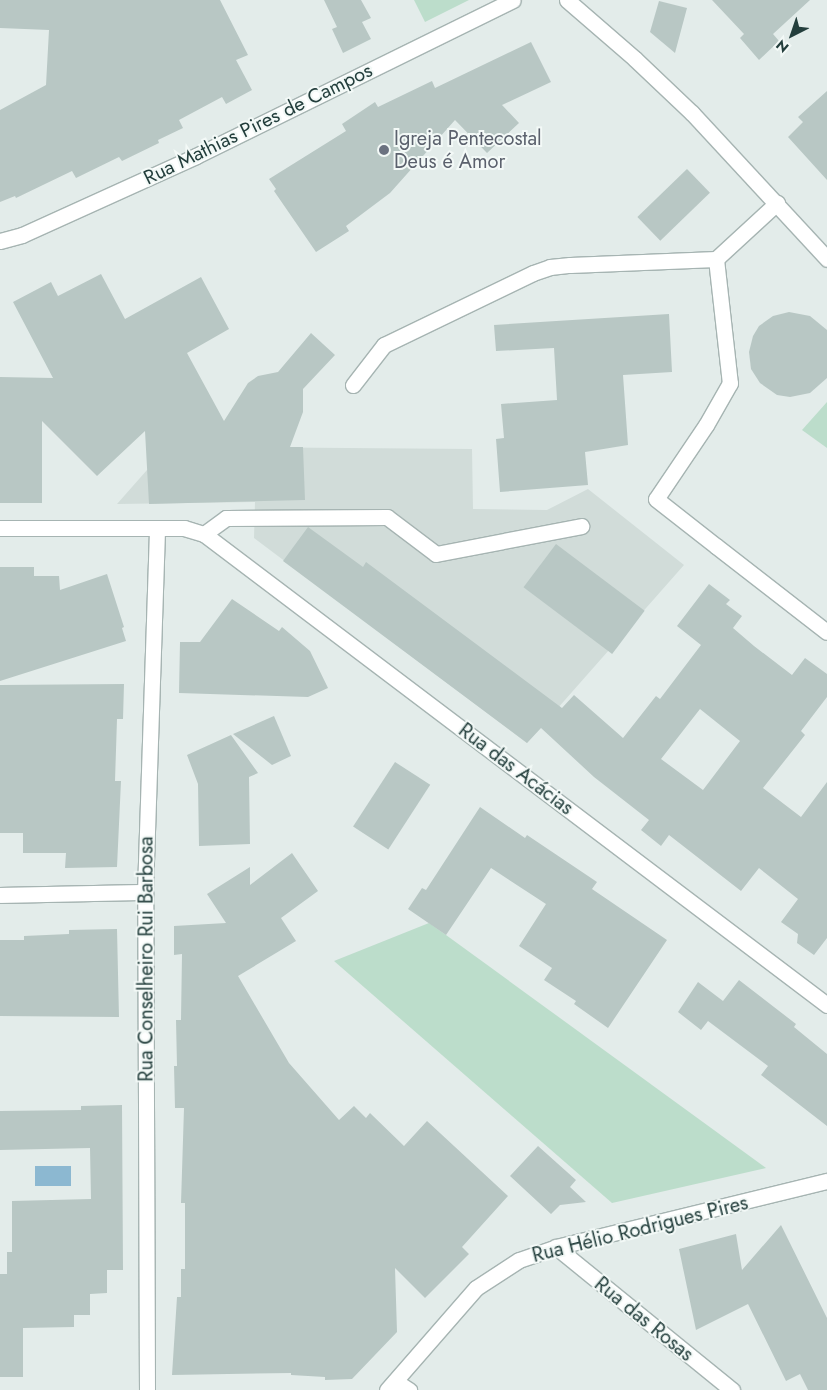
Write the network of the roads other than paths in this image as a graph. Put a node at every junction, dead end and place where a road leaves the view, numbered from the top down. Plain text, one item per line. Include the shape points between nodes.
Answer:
1 (513, 0) edge
2 (567, 0) edge
3 (777, 203) junction
4 (0, 241) edge
5 (716, 258) junction
6 (827, 259) edge
7 (353, 385) dead end
8 (581, 526) dead end
9 (0, 528) edge
10 (157, 528) junction
11 (204, 534) junction
12 (827, 632) edge
13 (145, 892) junction
14 (0, 895) edge
15 (827, 1005) edge
16 (827, 1182) edge
17 (556, 1247) junction
18 (391, 1385) edge
19 (147, 1390) edge
20 (409, 1390) edge
21 (732, 1390) edge

1 - 4 street, Rua Mathias Pires de Campos via 196,156 22,235
2 - 3 street via 692,113
3 - 5 street
3 - 6 street
5 - 7 street via 550,267 384,345
5 - 12 street via 730,382 706,425 656,499
8 - 11 street via 436,554 387,517 226,518
9 - 10 street
10 - 11 street via 184,528
10 - 13 street, Rua Conselheiro Rui Barbosa
11 - 15 street, Rua das Acácias
13 - 14 street
13 - 19 street, Rua Conselheiro Rui Barbosa
16 - 17 street, Rua Hélio Rodrigues Pires
17 - 18 street, Rua Hélio Rodrigues Pires via 519,1260 476,1288
17 - 21 street, Rua das Rosas
18 - 20 street

